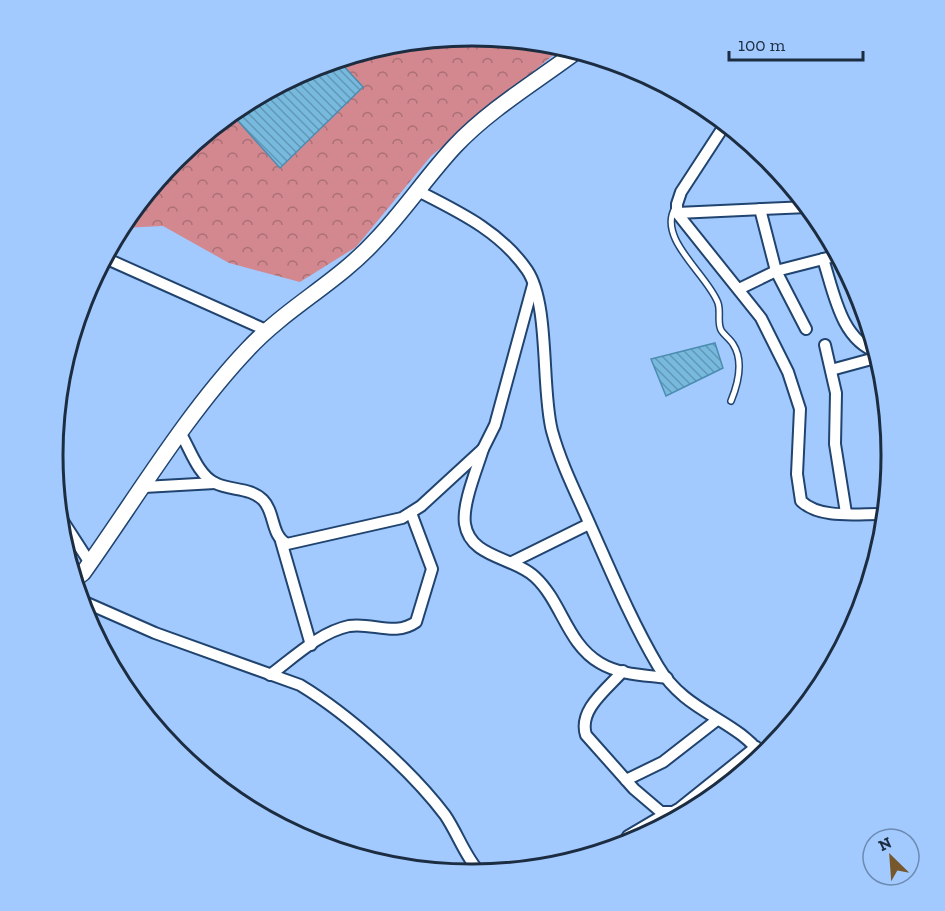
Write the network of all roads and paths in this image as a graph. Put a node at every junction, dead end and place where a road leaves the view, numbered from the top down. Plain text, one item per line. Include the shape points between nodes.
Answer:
1 (568, 58) edge
2 (721, 131) edge
3 (418, 191) junction
4 (797, 207) edge
5 (677, 209) junction
6 (760, 209) junction
7 (830, 258) edge
8 (823, 260) junction
9 (113, 261) edge
10 (776, 271) junction
11 (533, 284) junction
12 (739, 290) junction
13 (806, 329) dead end
14 (266, 330) junction
15 (825, 345) dead end
16 (868, 349) edge
17 (870, 359) edge
18 (831, 370) junction
19 (731, 401) dead end
20 (181, 434) junction
21 (483, 449) junction
22 (215, 483) junction
23 (144, 486) junction
24 (411, 513) junction
25 (846, 513) junction
26 (877, 514) edge
27 (589, 524) junction
28 (71, 533) edge
29 (281, 541) junction
30 (512, 562) junction
31 (90, 563) junction
32 (81, 573) edge
33 (92, 605) edge
34 (311, 645) junction
35 (623, 671) junction
36 (270, 675) junction
37 (667, 678) junction
38 (717, 720) junction
39 (756, 747) joint
40 (626, 780) junction
41 (667, 813) junction
42 (647, 825) edge
43 (475, 864) edge

1 - 3 main road via 476,126
2 - 5 street via 681,192
3 - 11 street via 485,227 512,250
3 - 14 main road via 350,266
4 - 6 street
5 - 6 street
5 - 12 street
5 - 19 lane via 669,220 673,233 715,297 721,331 737,352 738,376
6 - 10 street
7 - 8 street
8 - 10 street
8 - 16 street via 854,339
9 - 14 street
10 - 12 street
10 - 13 street
11 - 21 street via 495,425
11 - 27 street via 551,427 559,457
12 - 25 street via 761,318 795,390 800,409 797,474 801,501 822,512
14 - 20 main road
15 - 18 street
17 - 18 street
18 - 25 street via 836,393 836,459
20 - 22 street via 201,470
20 - 23 main road
21 - 24 street
21 - 30 street via 465,510 465,524 476,545
22 - 23 street
22 - 29 street via 249,491 265,502
23 - 31 main road
24 - 29 street via 295,543
24 - 34 street via 432,569 416,622 400,629 340,628
25 - 26 street
27 - 30 street
27 - 37 street
28 - 31 street
29 - 34 street
30 - 35 street via 543,585 586,652 601,664
31 - 32 main road
33 - 36 street
34 - 36 street
35 - 37 street
35 - 40 street via 586,712 583,726 586,735
36 - 43 street via 300,685 356,725 436,804
37 - 38 street via 677,692
38 - 39 street
38 - 40 street via 663,762
39 - 41 street via 680,808
40 - 41 street
41 - 42 street

